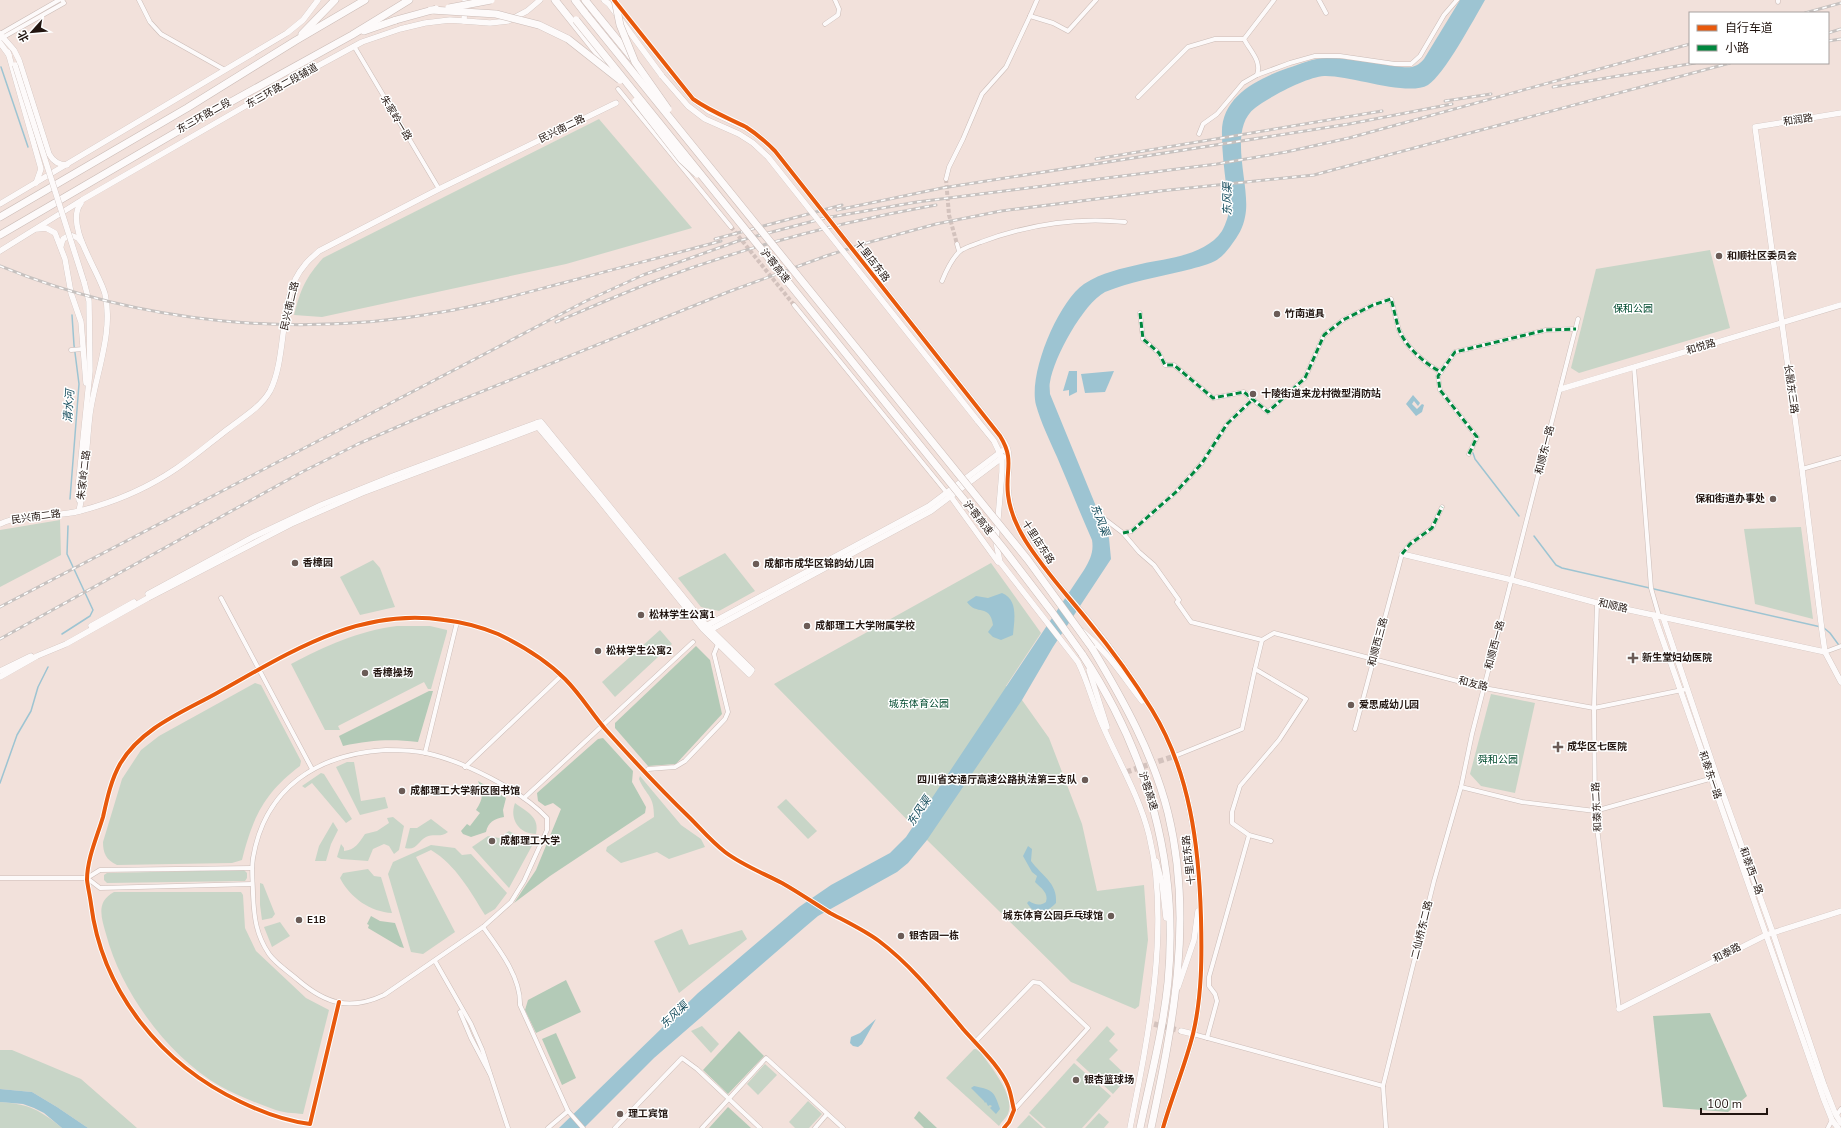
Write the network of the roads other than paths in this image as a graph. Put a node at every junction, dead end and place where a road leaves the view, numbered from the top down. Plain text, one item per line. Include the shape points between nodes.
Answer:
1 (60, 0) edge
2 (139, 0) edge
3 (318, 0) edge
4 (335, 0) edge
5 (365, 0) edge
6 (409, 0) edge
7 (465, 0) edge
8 (491, 0) edge
9 (540, 0) edge
10 (555, 0) edge
11 (560, 0) edge
12 (575, 0) edge
13 (585, 0) edge
14 (604, 0) edge
15 (614, 0) edge
16 (835, 0) edge
17 (1037, 0) edge
18 (1096, 0) edge
19 (1274, 0) edge
20 (1318, 0) edge
21 (1457, 0) edge
22 (54, 1) edge
23 (431, 10) junction
24 (1326, 13) dead end
25 (1030, 16) junction
26 (464, 21) junction
27 (825, 24) dead end
28 (352, 35) junction
29 (1, 36) edge
30 (1244, 39) junction
31 (295, 41) junction
32 (0, 43) edge
33 (354, 46) junction
34 (11, 51) junction
35 (635, 62) junction
36 (225, 70) junction
37 (1257, 75) junction
38 (617, 76) junction
39 (618, 89) dead end
40 (1138, 96) dead end
41 (616, 102) dead end
42 (1841, 113) edge
43 (1755, 127) joint
44 (1199, 134) dead end
45 (686, 138) junction
46 (67, 165) junction
47 (946, 179) tunnel mouth
48 (36, 183) junction
49 (439, 190) junction
50 (719, 196) junction
51 (82, 200) junction
52 (0, 204) edge
53 (0, 217) edge
54 (1126, 222) dead end
55 (731, 227) tunnel mouth
56 (34, 229) junction
57 (0, 235) edge
58 (957, 244) tunnel mouth
59 (62, 249) junction
60 (0, 251) edge
61 (86, 251) junction
62 (959, 251) junction
63 (942, 281) dead end
64 (794, 305) tunnel mouth
65 (1841, 305) edge
66 (1140, 313) dead end
67 (1578, 319) dead end
68 (1781, 322) junction
69 (1576, 329) junction
70 (80, 349) junction
71 (71, 350) dead end
72 (1634, 367) junction
73 (1441, 372) junction
74 (1561, 389) junction
75 (1253, 399) junction
76 (88, 414) junction
77 (539, 424) junction
78 (1008, 450) junction
79 (1468, 454) dead end
80 (1001, 455) junction
81 (1841, 458) edge
82 (1802, 469) junction
83 (949, 495) junction
84 (1442, 507) dead end
85 (79, 511) junction
86 (1102, 517) dead end
87 (0, 524) edge
88 (1123, 533) junction
89 (1402, 554) junction
90 (1003, 568) junction
91 (1512, 580) junction
92 (221, 598) dead end
93 (1597, 603) junction
94 (1658, 616) junction
95 (457, 622) junction
96 (706, 629) junction
97 (1262, 640) junction
98 (693, 642) dead end
99 (718, 644) junction
100 (1095, 646) junction
101 (1841, 646) edge
102 (1825, 652) junction
103 (1084, 657) junction
104 (1374, 659) junction
105 (1255, 669) junction
106 (259, 670) junction
107 (0, 671) edge
108 (561, 676) junction
109 (0, 677) edge
110 (1841, 682) edge
111 (1484, 688) junction
112 (1687, 689) junction
113 (1681, 692) junction
114 (1594, 708) junction
115 (603, 727) junction
116 (1354, 729) dead end
117 (1166, 734) junction
118 (1472, 734) joint
119 (1116, 752) junction
120 (425, 753) junction
121 (1175, 756) junction
122 (465, 767) junction
123 (312, 769) junction
124 (648, 769) dead end
125 (1714, 778) junction
126 (1461, 787) junction
127 (524, 798) junction
128 (1595, 811) junction
129 (1249, 835) junction
130 (1149, 836) junction
131 (1271, 841) dead end
132 (252, 868) junction
133 (0, 878) edge
134 (87, 878) junction
135 (252, 884) junction
136 (1200, 892) junction
137 (1841, 911) edge
138 (483, 927) junction
139 (1773, 932) junction
140 (1766, 935) junction
141 (1169, 957) junction
142 (435, 961) junction
143 (1176, 991) junction
144 (339, 1002) junction
145 (1619, 1009) joint
146 (1182, 1031) tunnel mouth
147 (1193, 1034) junction
148 (1207, 1038) junction
149 (975, 1042) junction
150 (1384, 1086) junction
151 (730, 1100) junction
152 (1841, 1108) edge
153 (1014, 1110) junction
154 (569, 1113) junction
155 (827, 1114) junction
156 (1834, 1118) junction
157 (1841, 1123) edge
158 (508, 1128) edge
159 (548, 1128) edge
160 (583, 1128) edge
161 (615, 1128) edge
162 (702, 1128) edge
163 (760, 1128) edge
164 (815, 1128) edge
165 (842, 1128) edge
166 (1004, 1128) edge
167 (1130, 1128) edge
168 (1140, 1128) edge
169 (1151, 1128) edge
170 (1163, 1128) edge
171 (1386, 1128) edge
172 (1828, 1128) edge
173 (1838, 1128) edge

1 - 22 street
1 - 29 street via 64,3
2 - 36 street via 150,22 161,34
3 - 36 street via 303,20 288,33
4 - 31 highway
5 - 31 highway, 东三环路二段
6 - 28 highway, 东三环路二段
7 - 26 street
8 - 23 highway, bridge
9 - 26 street, 东三环路二段辅道 via 508,21
10 - 38 highway
11 - 50 highway, 沪蓉高速, bridge
12 - 45 highway, 沪蓉高速, bridge
13 - 35 highway, bridge
14 - 80 street, 十里店东路, bridge via 688,106 705,119 739,134 768,157 977,420
15 - 35 highway, bridge via 620,26
15 - 78 street, 十里店东路, bridge via 693,99 709,111 746,128 775,151 984,415
16 - 27 street via 839,9 838,15
17 - 25 street
18 - 25 street via 1068,31
19 - 30 street
20 - 24 street
21 - 37 street via 1444,15 1420,56 1411,64 1340,56 1315,56
22 - 29 street
23 - 28 highway, bridge
23 - 38 highway, bridge via 496,14 539,25 568,39
25 - 47 street via 1006,67 982,94
26 - 33 street, 东三环路二段辅道 via 425,23
28 - 57 highway, 东三环路二段 via 180,130
29 - 34 street
30 - 37 street via 1257,59
30 - 40 street via 1215,39 1188,47
31 - 53 highway, 东三环路二段 via 187,108
32 - 34 street
33 - 49 street, 朱家岭一路
33 - 51 street, 东三环路二段辅道
34 - 46 street via 19,60 49,154 54,161
34 - 48 street via 41,169
34 - 76 street, bridge via 89,301
35 - 45 highway, bridge
36 - 46 street
37 - 44 street via 1243,83 1217,114 1203,124
38 - 50 highway, bridge via 682,160
39 - 55 street
41 - 49 street, 民兴南二路
42 - 43 street, 和润路
43 - 68 street, 长融东三路
45 - 100 highway, 沪蓉高速, bridge via 1028,560 1075,625
46 - 48 street
48 - 52 street
49 - 85 street, 民兴南二路 via 319,251 303,266 295,280 289,300 276,373 270,391 256,407 170,472 136,491
50 - 103 highway, 沪蓉高速, bridge via 1003,548
51 - 56 street, 东三环路二段辅道
51 - 61 street via 76,219
54 - 62 street via 1065,222 1001,235
56 - 59 street via 51,230 58,237
56 - 60 street, 东三环路二段辅道
58 - 62 street
59 - 61 street via 63,239 70,235 78,238
59 - 70 street via 71,293 81,322
61 - 76 street via 105,292 107,306 103,356
62 - 63 street
64 - 83 street
65 - 68 street, 和悦路
66 - 75 street via 1143,339 1159,352 1165,365 1174,365 1213,398 1244,392
67 - 69 street, 和顺东一路
68 - 72 street, 和悦路
68 - 82 street, 长融东三路
69 - 73 street via 1546,330 1455,352
69 - 74 street, 和顺东一路
70 - 71 street
70 - 76 street
72 - 74 street, 和悦路
72 - 94 street via 1651,588
73 - 75 street via 1431,367 1411,348 1400,331 1391,299 1343,320 1324,335 1305,378 1268,412
73 - 79 street via 1438,376 1440,390 1477,437
74 - 91 street, 和顺东一路
75 - 88 street via 1227,424 1202,463 1177,491 1132,531
76 - 85 street, 朱家岭二路 via 78,488
77 - 96 street
77 - 107 street via 365,487 291,519 64,641
77 - 109 street via 362,493 291,524
78 - 80 street
78 - 117 street, 十里店东路 via 1008,495 1017,526 1055,581 1123,666
80 - 83 street
80 - 90 street via 996,542
81 - 82 street
82 - 102 street, 长融东三路
83 - 90 street
83 - 96 street via 931,511
84 - 89 street via 1432,528 1410,544
85 - 87 street, 民兴南二路 via 24,517
86 - 88 street
88 - 97 street via 1154,565 1191,622
89 - 91 street, 和顺路
89 - 104 street, 和顺西三路
90 - 119 street via 1078,662 1102,724
91 - 93 street, 和顺路
91 - 111 street, 和顺西一路
92 - 106 street
93 - 94 street, 和顺路
93 - 114 street, 和泰东二路
94 - 102 street, 和顺路
94 - 112 street, 和泰西一路
94 - 113 street, 和泰东一路
95 - 106 street via 416,617 363,623 328,635
95 - 108 street via 497,634 532,651
95 - 120 street
96 - 99 street
96 - 99 street via 752,670 749,674
97 - 104 street, 和友路 via 1274,633
97 - 105 street
98 - 115 street
99 - 124 street via 714,654 728,712 725,719 685,761 675,767
100 - 117 street via 1114,662
100 - 143 highway, 沪蓉高速 via 1139,732 1168,813 1177,869 1179,951
101 - 102 street
102 - 110 street, 长融东三路
103 - 119 street
103 - 141 highway, 沪蓉高速 via 1128,736 1155,812 1166,860
104 - 111 street, 和友路
104 - 116 street, 和顺西三路
105 - 121 street via 1242,729
105 - 129 street via 1306,699 1279,740 1244,779 1236,794 1232,823
106 - 123 street
106 - 134 street via 157,726 133,746 122,760 110,788
108 - 115 street via 579,694
108 - 122 street
111 - 114 street, 和友路
111 - 118 street, 和顺西一路
112 - 113 street, 和友路
112 - 125 street, 和泰西一路
113 - 114 street, 和友路
113 - 125 street, 和泰东一路
114 - 128 street, 和泰东二路
115 - 127 street
115 - 149 street via 659,788 721,849 866,932 920,978
117 - 121 street, 十里店东路
118 - 126 street, 二仙桥东二路
119 - 130 street via 1139,801
120 - 122 street via 452,760
120 - 123 street via 403,750 368,751 337,758
121 - 136 street, 十里店东路 via 1195,837
122 - 127 street
123 - 132 street via 290,785 269,813 257,844
125 - 128 street
125 - 139 street, 和泰西一路
125 - 140 street, 和泰东一路
126 - 128 street via 1522,802
126 - 150 street, 二仙桥东二路 via 1434,881
127 - 138 street via 547,818 547,830 524,881 511,902
128 - 145 street, 和泰东二路
129 - 131 street
129 - 148 street via 1209,977 1209,986 1216,994 1217,1001
130 - 141 street via 1162,883
130 - 167 street via 1158,914 1152,1023
132 - 134 street via 100,870
132 - 135 street
133 - 134 street
134 - 135 street via 100,888
134 - 144 street via 98,941 109,971 134,1015 149,1034 198,1079 230,1097 275,1118 310,1124
135 - 144 street via 253,914 262,944 270,956 312,992
136 - 143 street via 1194,940
136 - 147 street, 十里店东路 via 1202,967
137 - 139 street, 和泰路
138 - 142 street
138 - 154 street via 496,945 520,990 520,1005
139 - 140 street, 和泰路
139 - 156 street, 和泰西一路
140 - 145 street, 和泰路
140 - 156 street, 和泰西一路 via 1824,1100
141 - 168 highway, 沪蓉高速 via 1163,1017
142 - 144 street via 384,995 370,1001
142 - 158 street via 471,1024 482,1049
143 - 169 highway, 沪蓉高速 via 1168,1047
146 - 147 street
147 - 148 street
147 - 170 street, 十里店东路
148 - 150 street
149 - 153 street via 1007,1084
149 - 153 street via 1033,982 1040,983 1088,1028
150 - 171 street, 二仙桥东二路
151 - 155 street via 766,1058
151 - 161 street via 682,1058
151 - 162 street
151 - 163 street
152 - 156 street
153 - 166 street
154 - 159 street
154 - 160 street
155 - 164 street
155 - 165 street
156 - 157 street, 和泰西一路
156 - 172 street
156 - 173 street, 和泰西一路

